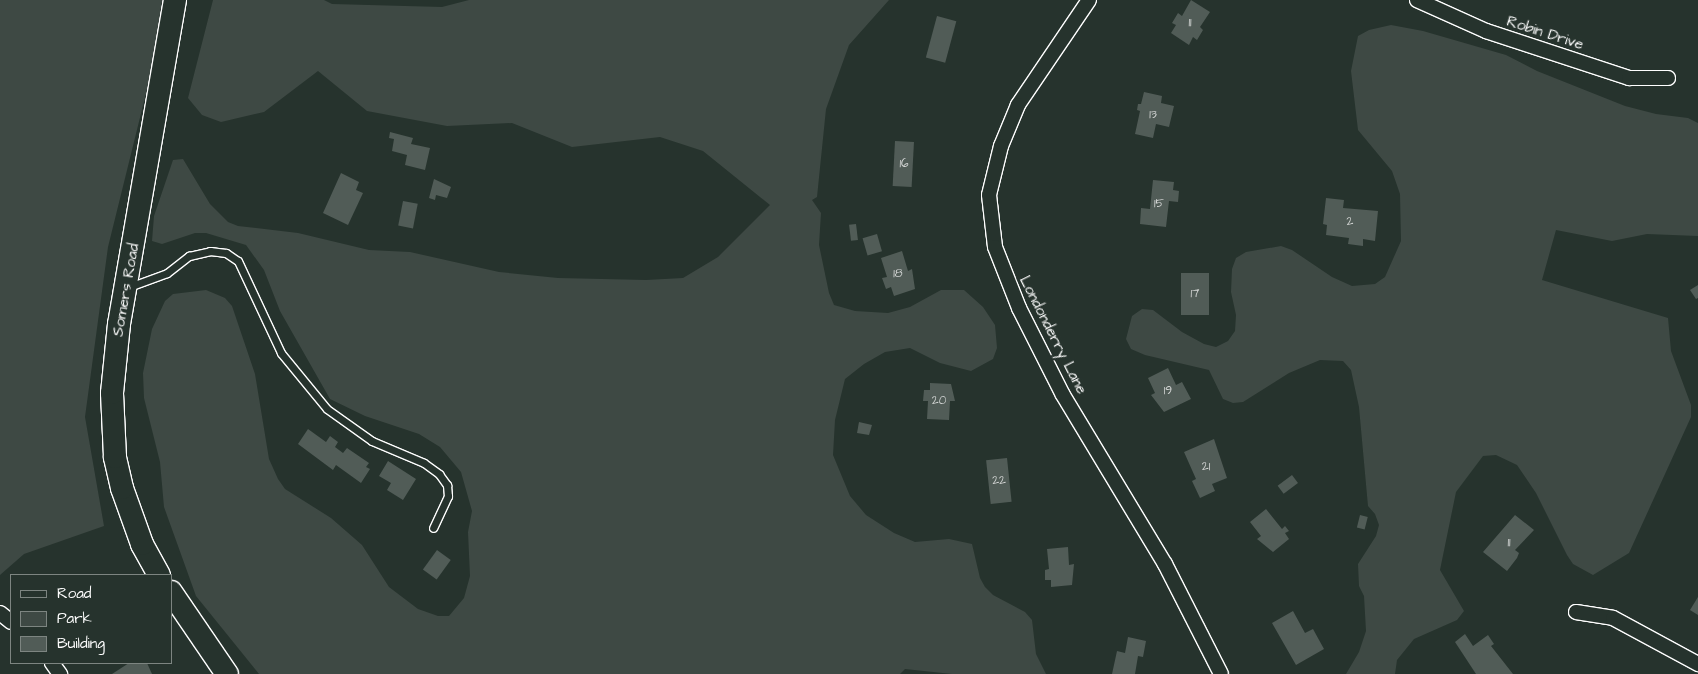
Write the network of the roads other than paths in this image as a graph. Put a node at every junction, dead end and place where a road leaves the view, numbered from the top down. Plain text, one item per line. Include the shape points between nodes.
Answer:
1 (175, 0) edge
2 (1089, 0) edge
3 (1417, 0) edge
4 (1668, 78) dead end
5 (126, 288) junction
6 (433, 528) dead end
7 (159, 574) edge
8 (172, 593) edge
9 (1576, 612) dead end
10 (0, 613) edge
11 (10, 621) edge
12 (1698, 664) edge
13 (227, 674) edge
14 (1221, 674) edge

1 - 5 main road, Somers Road
2 - 14 street, Londonderry Lane via 1018,105 1001,146 990,196 995,247 1019,308 1064,395 1165,564
3 - 4 street, Robin Drive via 1486,31 1630,78
5 - 6 lane via 151,281 189,256 203,252 226,253 238,261 281,352 327,409 372,441 424,463 447,484 448,496
5 - 7 main road, Somers Road via 113,385 115,457 131,517
8 - 13 main road
9 - 12 street via 1613,618
10 - 11 street

